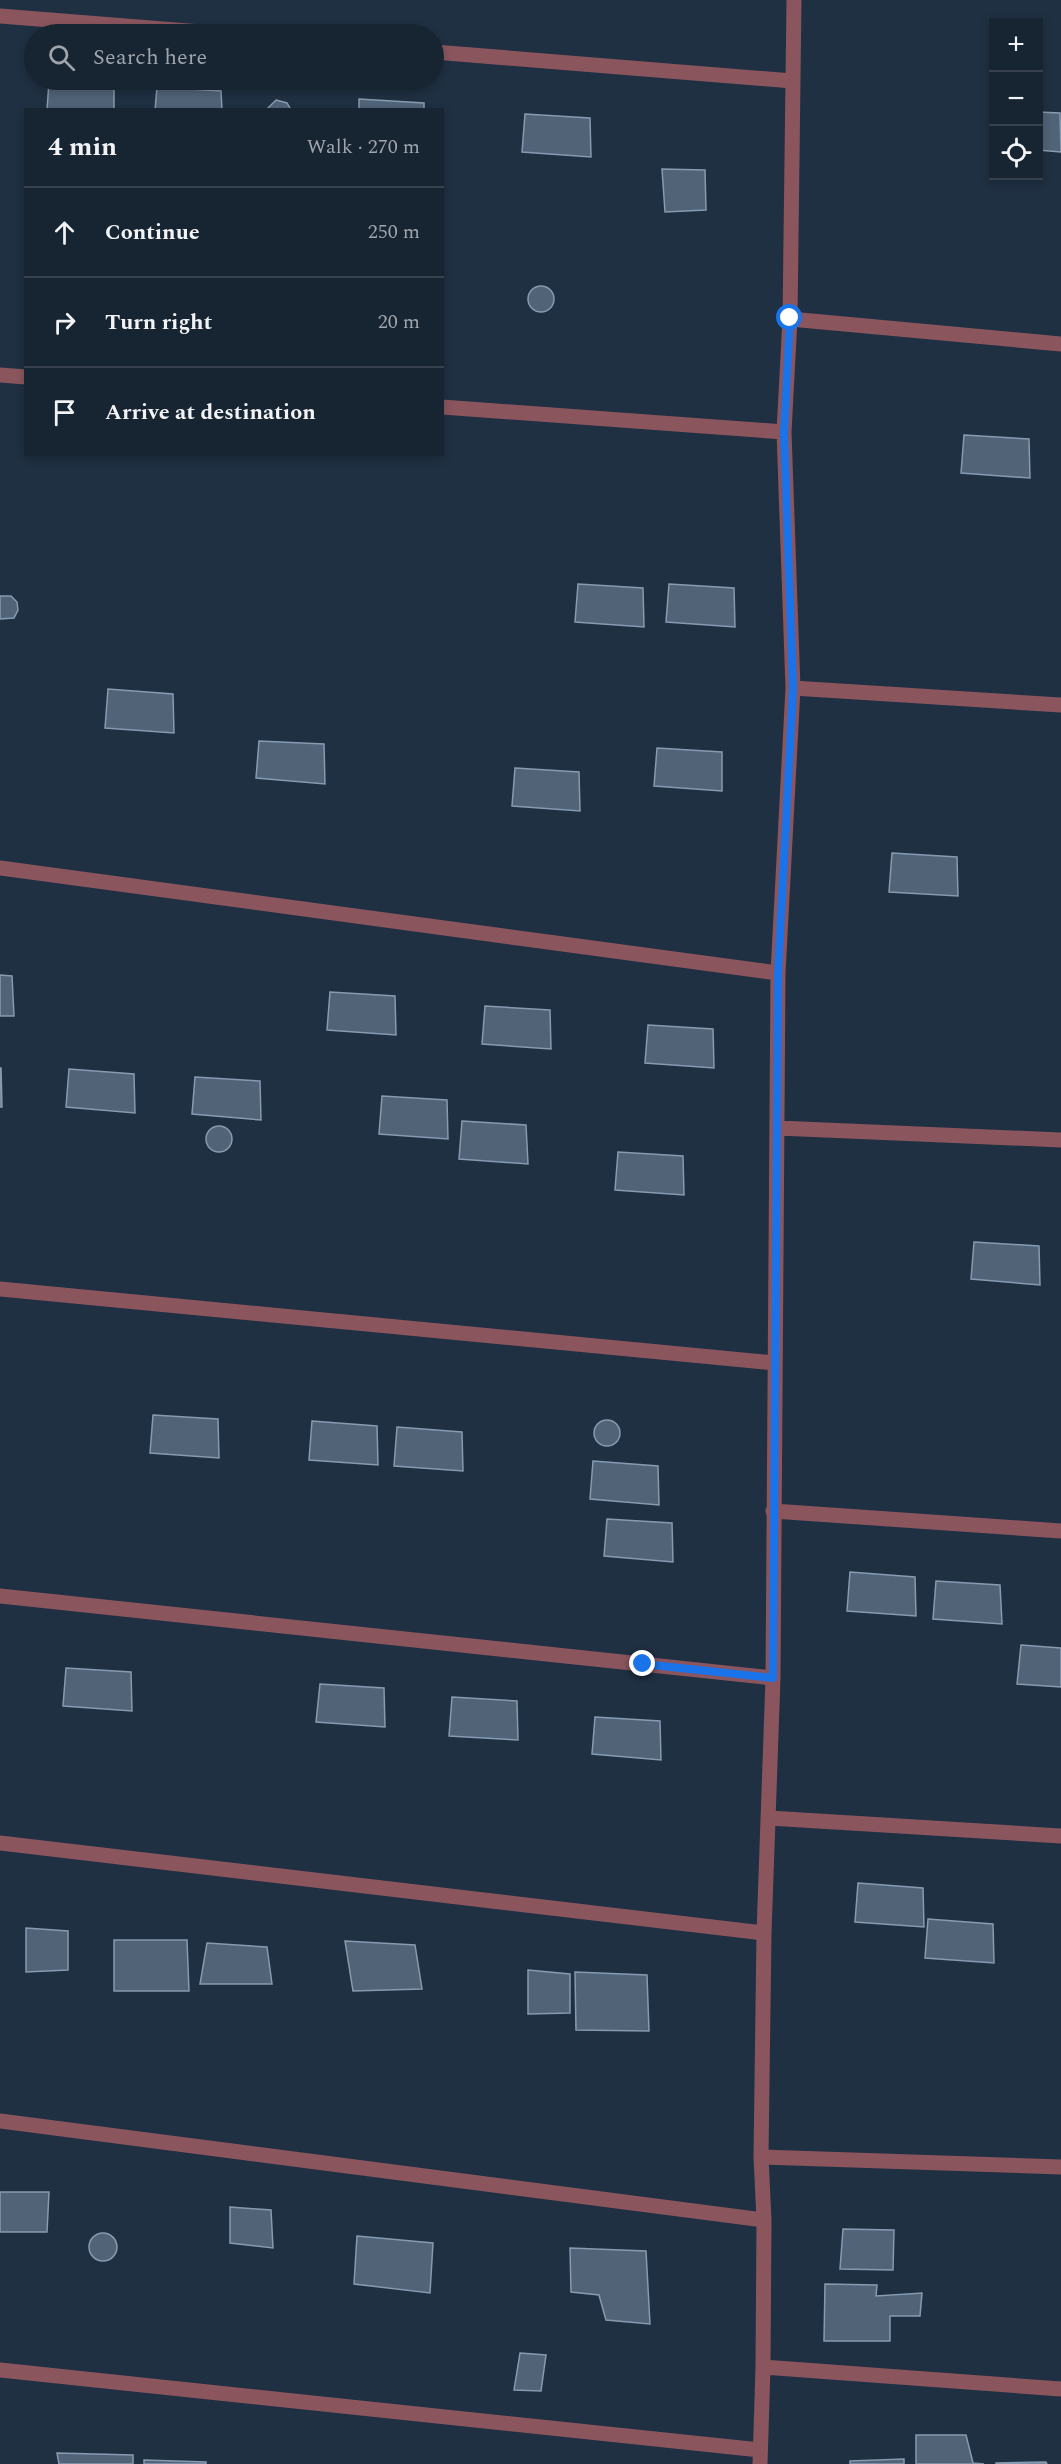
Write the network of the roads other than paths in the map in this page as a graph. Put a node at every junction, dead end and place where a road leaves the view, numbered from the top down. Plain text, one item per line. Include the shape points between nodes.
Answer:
1 (794, 0) edge
2 (0, 16) edge
3 (100, 24) edge
4 (444, 53) edge
5 (793, 81) junction
6 (790, 318) junction
7 (1061, 344) edge
8 (0, 375) edge
9 (24, 377) edge
10 (444, 407) edge
11 (784, 432) junction
12 (793, 688) junction
13 (1061, 705) edge
14 (0, 868) edge
15 (778, 973) junction
16 (778, 1128) junction
17 (1061, 1140) edge
18 (0, 1289) edge
19 (775, 1364) junction
20 (773, 1511) junction
21 (1061, 1531) edge
22 (0, 1596) edge
23 (773, 1678) junction
24 (769, 1818) junction
25 (1061, 1836) edge
26 (0, 1843) edge
27 (764, 1933) junction
28 (0, 2121) edge
29 (761, 2157) junction
30 (1061, 2167) edge
31 (764, 2220) junction
32 (763, 2367) junction
33 (0, 2370) edge
34 (1061, 2389) edge
35 (760, 2457) edge

1 - 5 street
2 - 3 street
4 - 5 street
5 - 6 street
6 - 7 street
6 - 11 street
8 - 9 street
10 - 11 street
11 - 12 street
12 - 13 street
12 - 15 street
14 - 15 street
15 - 16 street
16 - 17 street
16 - 19 street
18 - 19 street
19 - 20 street
20 - 21 street
20 - 23 street
22 - 23 street
23 - 24 street
24 - 25 street
24 - 27 street
26 - 27 street
27 - 29 street
28 - 31 street
29 - 30 street
29 - 31 street
31 - 32 street
32 - 34 street
32 - 35 street
33 - 35 street

